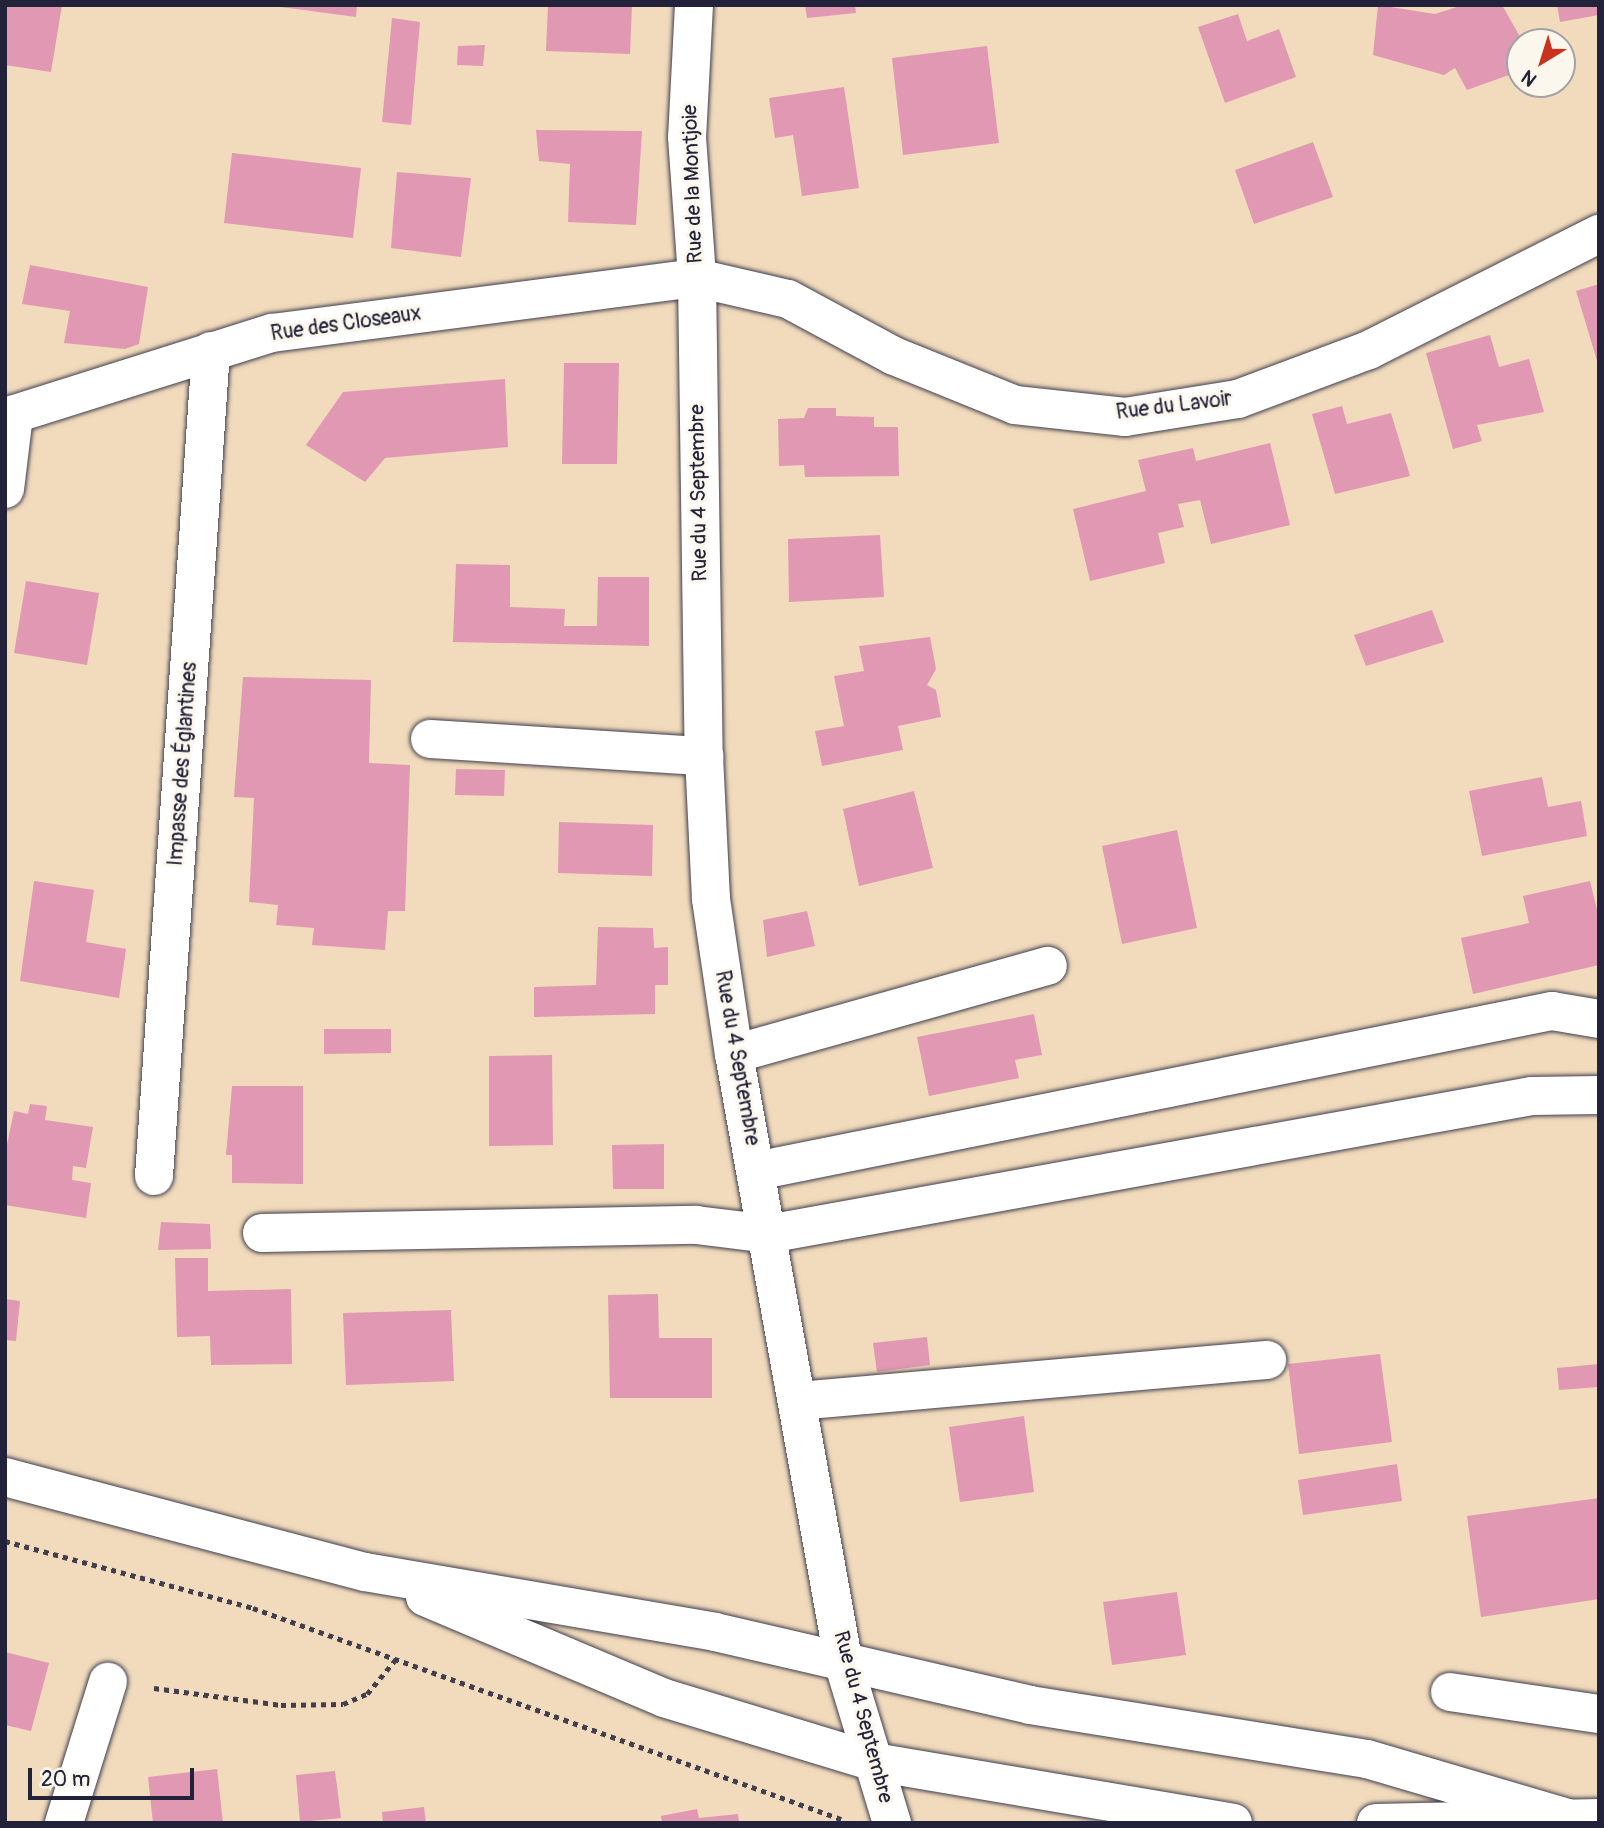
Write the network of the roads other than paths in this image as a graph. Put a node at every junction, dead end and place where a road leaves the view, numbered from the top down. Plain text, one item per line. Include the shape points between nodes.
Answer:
1 (694, 5) edge
2 (1599, 234) edge
3 (697, 278) junction
4 (211, 351) junction
5 (9, 416) edge
6 (5, 489) edge
7 (430, 739) dead end
8 (704, 756) junction
9 (1048, 966) dead end
10 (1599, 1019) edge
11 (734, 1054) junction
12 (1599, 1095) edge
13 (756, 1171) junction
14 (155, 1176) dead end
15 (262, 1233) dead end
16 (768, 1234) junction
17 (1267, 1360) dead end
18 (798, 1401) junction
19 (5, 1477) edge
20 (365, 1572) junction
21 (844, 1665) junction
22 (108, 1682) road end
23 (1450, 1692) dead end
24 (1599, 1714) edge
25 (874, 1762) junction
26 (1584, 1818) edge
27 (64, 1823) edge
28 (892, 1823) edge
29 (1233, 1823) edge
30 (1376, 1823) edge

1 - 3 street, Rue de la Montjoie via 687,137
2 - 3 street, Rue du Lavoir via 1369,350 1238,399 1125,416 1015,405 894,356 788,299
3 - 4 street, Rue des Closeaux via 272,333
3 - 8 street, Rue du 4 Septembre
4 - 5 street, Rue des Closeaux
4 - 14 street, Impasse des Églantines
5 - 6 street
7 - 8 street
8 - 11 street, Rue du 4 Septembre via 711,899
9 - 11 street
10 - 13 street via 1552,1011
11 - 13 street, Rue du 4 Septembre
12 - 16 street via 1532,1096
13 - 16 street, Rue du 4 Septembre
15 - 16 street via 696,1225
16 - 18 street, Rue du 4 Septembre
17 - 18 street
18 - 21 street, Rue du 4 Septembre
19 - 20 street
20 - 21 street via 715,1632
20 - 25 street via 664,1698
21 - 25 street, Rue du 4 Septembre
21 - 26 street via 1030,1705 1367,1759
22 - 27 street
23 - 24 street
25 - 28 street, Rue du 4 Septembre
25 - 29 street
26 - 30 street

